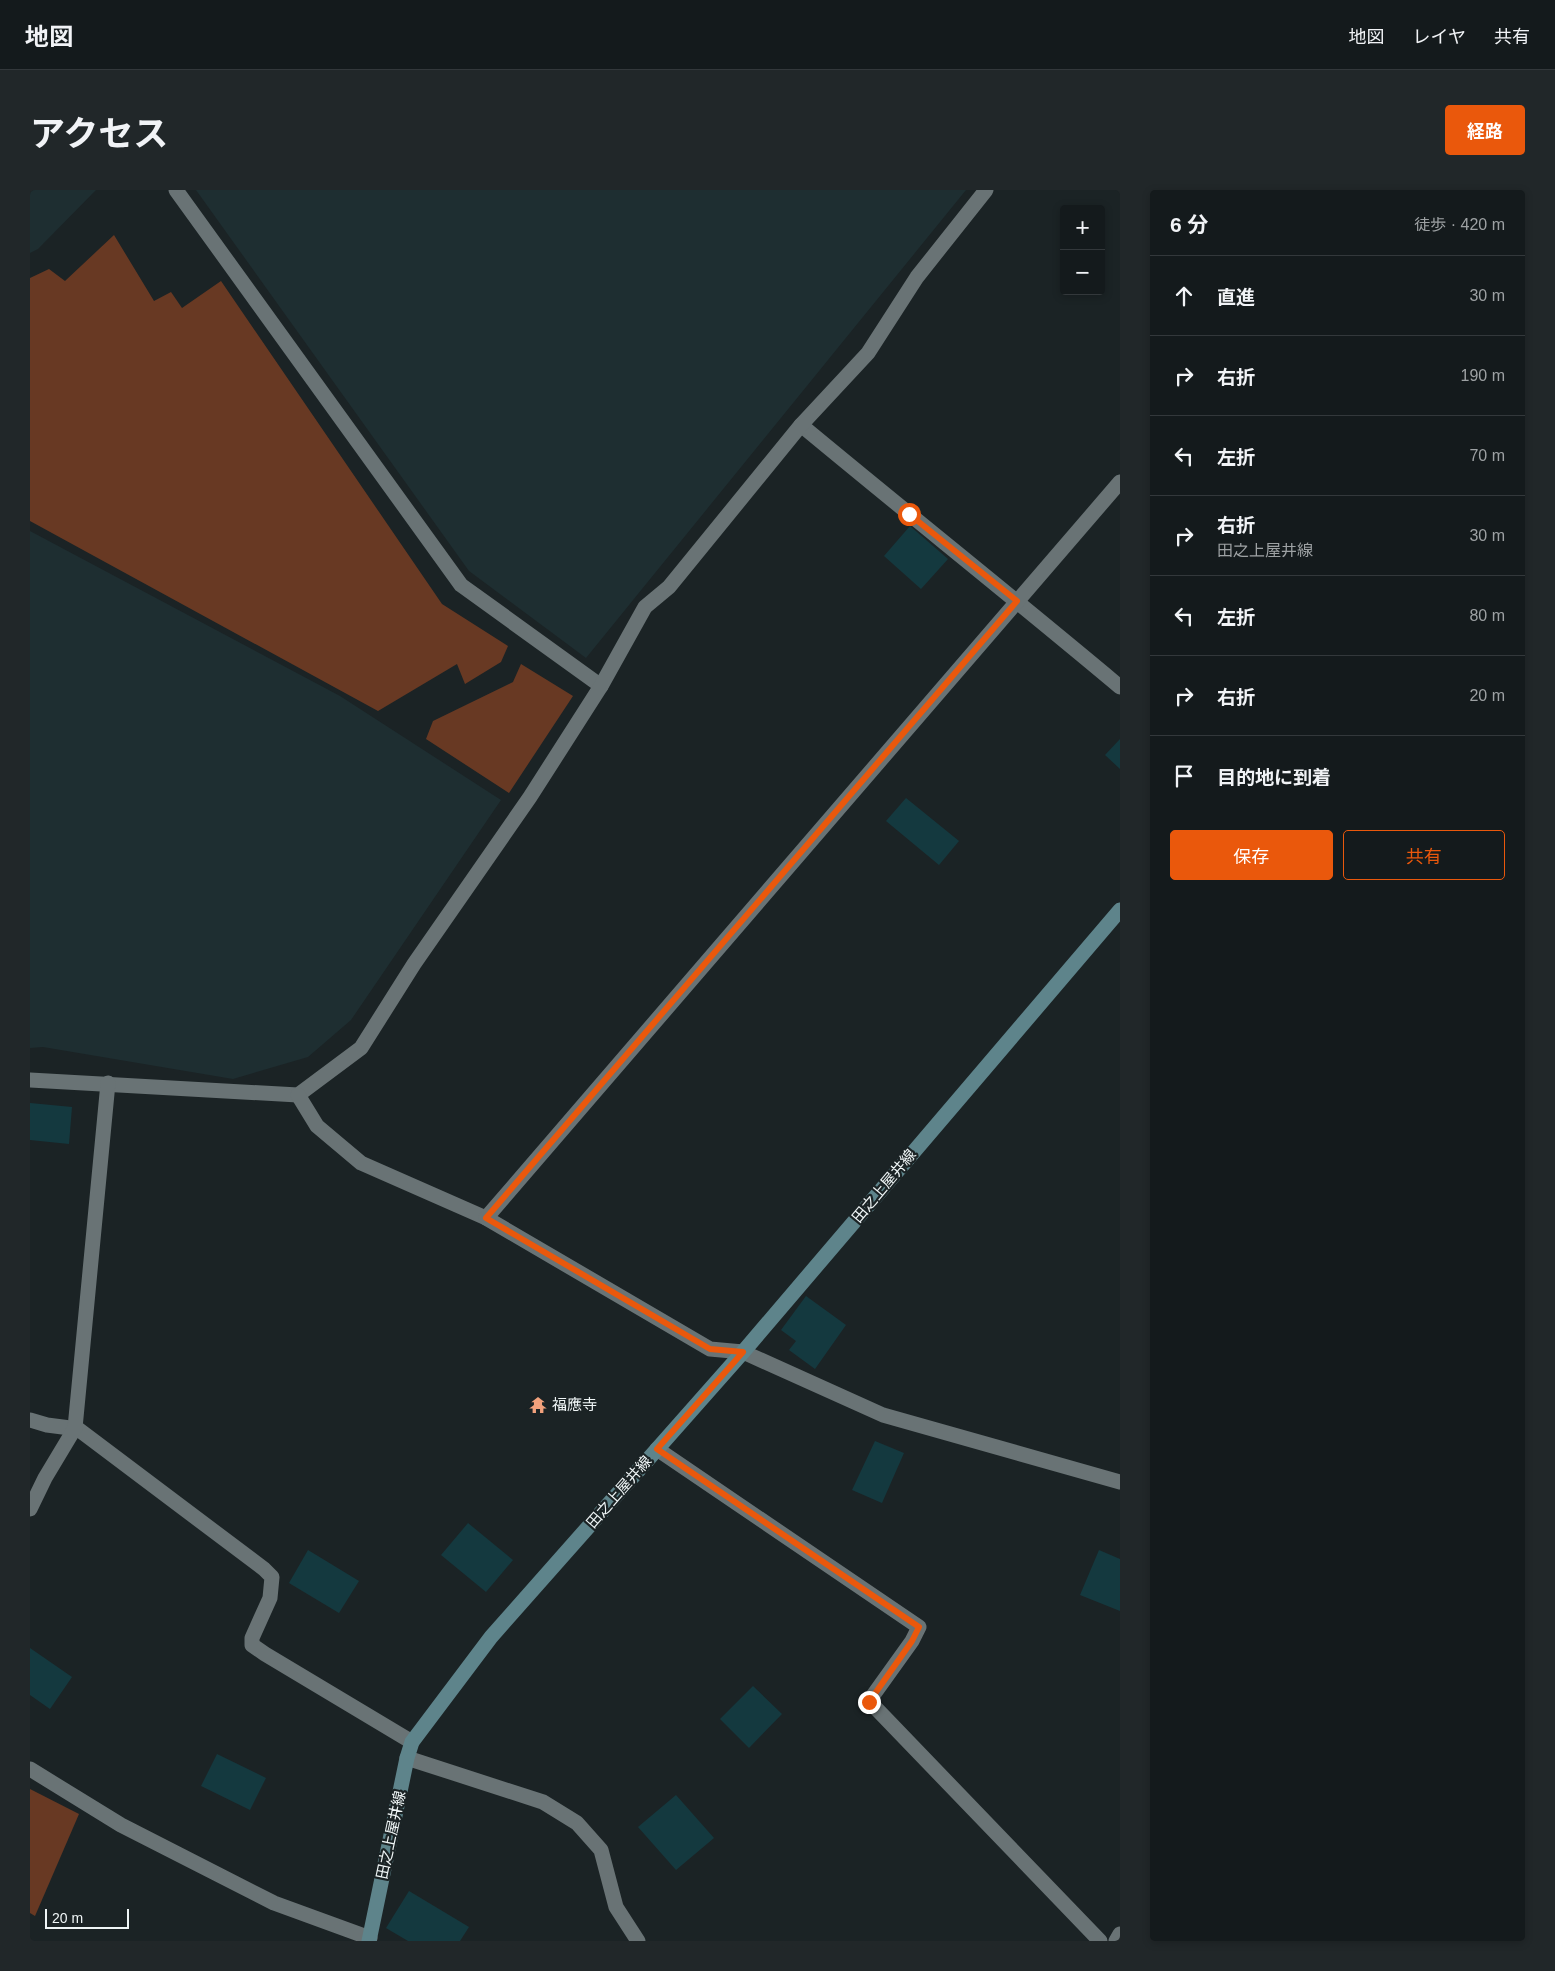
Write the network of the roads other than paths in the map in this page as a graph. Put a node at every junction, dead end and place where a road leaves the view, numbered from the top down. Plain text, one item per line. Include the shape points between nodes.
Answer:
1 (176, 190) edge
2 (986, 190) edge
3 (802, 425) junction
4 (1120, 482) edge
5 (1017, 601) junction
6 (601, 686) junction
7 (1120, 687) edge
8 (1120, 910) edge
9 (30, 1080) edge
10 (108, 1083) junction
11 (298, 1095) junction
12 (486, 1218) junction
13 (743, 1352) junction
14 (30, 1420) edge
15 (75, 1428) junction
16 (657, 1449) junction
17 (1120, 1482) edge
18 (30, 1509) edge
19 (412, 1742) junction
20 (407, 1758) junction
21 (30, 1770) edge
22 (1120, 1934) edge
23 (370, 1939) edge
24 (638, 1941) edge
25 (1100, 1941) edge
26 (1116, 1941) edge

1 - 6 street via 461,585
2 - 3 street via 917,277 868,353
3 - 5 street
3 - 6 street via 669,587 645,607
4 - 5 street
5 - 7 street
5 - 12 street
6 - 11 street via 361,1048
8 - 13 main road, 田之上屋井線
9 - 10 street
10 - 11 street
10 - 15 street
11 - 12 street via 317,1126 361,1162
12 - 13 street via 710,1349
13 - 16 main road, 田之上屋井線
13 - 17 street via 883,1416
14 - 15 street
15 - 18 street
15 - 19 street via 272,1577 270,1598 252,1638 252,1645
16 - 19 main road, 田之上屋井線 via 490,1637
16 - 25 street via 919,1627 869,1702
19 - 20 main road, 田之上屋井線
20 - 23 main road, 田之上屋井線
20 - 24 street via 542,1802 577,1823 601,1850 616,1907
21 - 23 street via 121,1825 274,1903
22 - 26 street

